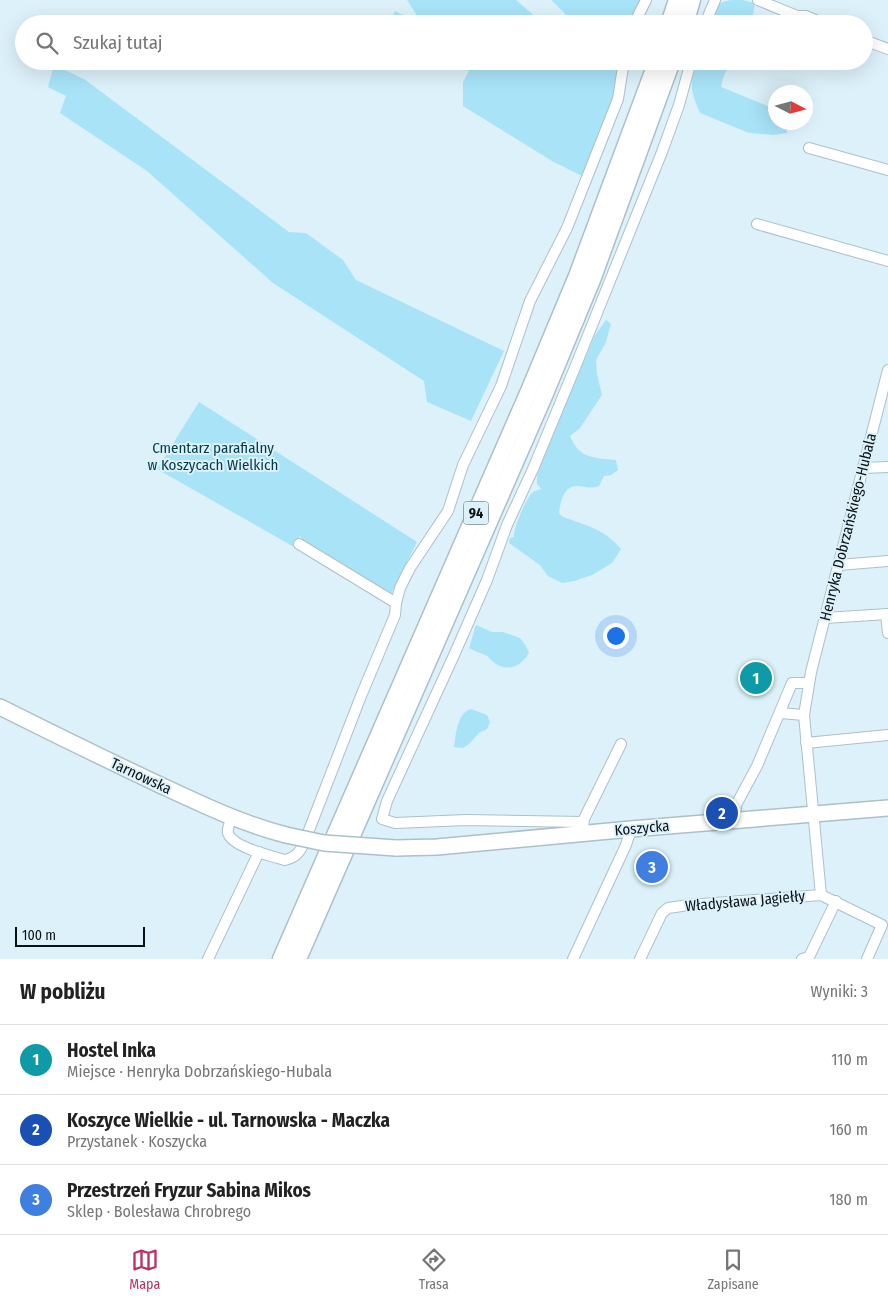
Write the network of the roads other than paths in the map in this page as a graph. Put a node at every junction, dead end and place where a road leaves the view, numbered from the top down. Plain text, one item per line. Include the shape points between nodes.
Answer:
1 (646, 0) edge
2 (677, 0) edge
3 (692, 0) edge
4 (715, 0) edge
5 (758, 0) edge
6 (638, 15) edge
7 (672, 15) edge
8 (688, 15) edge
9 (709, 15) edge
10 (795, 15) edge
11 (873, 43) edge
12 (885, 48) edge
13 (623, 70) edge
14 (654, 70) edge
15 (669, 70) edge
16 (689, 70) edge
17 (809, 148) dead end
18 (888, 170) edge
19 (757, 224) dead end
20 (888, 261) edge
21 (888, 370) edge
22 (888, 467) edge
23 (862, 468) junction
24 (299, 544) dead end
25 (888, 561) edge
26 (839, 565) junction
27 (396, 602) junction
28 (887, 614) edge
29 (825, 618) junction
30 (888, 633) edge
31 (809, 683) junction
32 (0, 707) edge
33 (780, 713) junction
34 (804, 715) junction
35 (888, 735) edge
36 (806, 743) junction
37 (621, 744) dead end
38 (888, 808) edge
39 (814, 814) junction
40 (230, 818) junction
41 (735, 821) junction
42 (583, 828) junction
43 (631, 829) junction
44 (396, 848) joint
45 (259, 852) junction
46 (821, 895) junction
47 (836, 901) junction
48 (208, 959) edge
49 (281, 959) edge
50 (298, 959) edge
51 (573, 959) edge
52 (640, 959) edge
53 (802, 959) edge
54 (866, 959) edge

1 - 6 street
2 - 7 main road
3 - 8 main road
4 - 9 street
5 - 10 street
11 - 12 street
13 - 27 street via 618,99 567,228 530,301 501,386 463,465 448,511 410,568
14 - 49 main road, 94 via 577,276 533,382
15 - 50 main road, 94 via 595,271 544,396
16 - 42 street via 680,105 576,366 459,645 386,801 382,819 395,823 466,820
17 - 18 street
19 - 20 street
21 - 23 street, Henryka Dobrzańskiego-Hubala
22 - 23 street
23 - 26 street, Henryka Dobrzańskiego-Hubala
24 - 27 street
25 - 26 street
26 - 29 street, Henryka Dobrzańskiego-Hubala
27 - 45 street via 392,624 298,854 284,860
28 - 29 street
28 - 30 street
29 - 31 street, Henryka Dobrzańskiego-Hubala
31 - 33 street via 792,683
31 - 34 street, Henryka Dobrzańskiego-Hubala
32 - 40 street, Tarnowska
33 - 34 street
33 - 41 street via 736,805
34 - 36 street, Henryka Dobrzańskiego-Hubala
35 - 36 street
36 - 39 street, Henryka Dobrzańskiego-Hubala
37 - 42 street
38 - 39 street, Koszycka
39 - 41 street, Koszycka
39 - 46 street, Władysława Jagiełły
40 - 44 street, Tarnowska, bridge via 286,835 333,844
40 - 45 street via 229,835 234,842
41 - 43 street, Koszycka
42 - 43 street, Koszycka
42 - 44 street, Koszycka via 437,847
43 - 51 street
45 - 48 street
46 - 47 street, Władysława Jagiełły
46 - 52 street, Władysława Jagiełły via 668,908 662,913
47 - 53 street via 810,956
47 - 54 street, Władysława Jagiełły via 882,925

